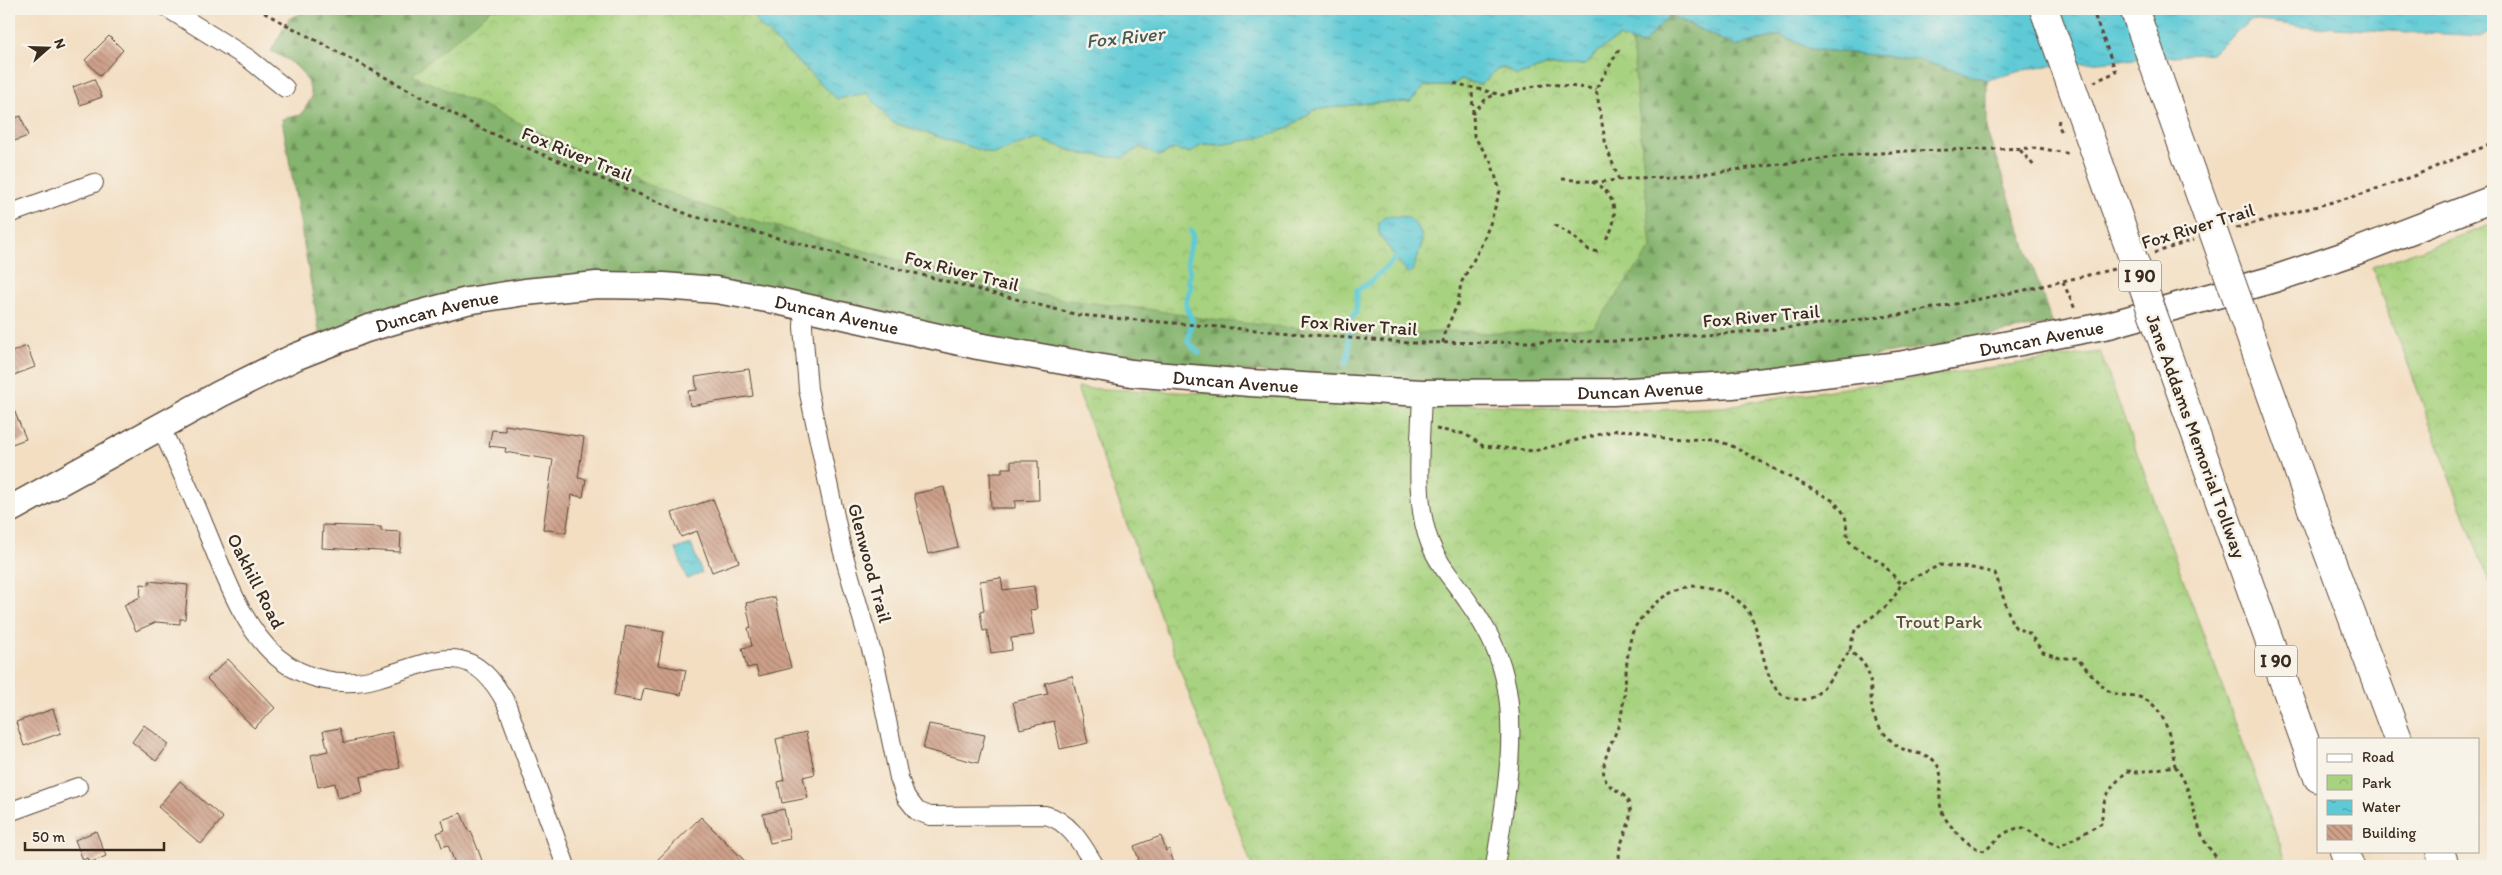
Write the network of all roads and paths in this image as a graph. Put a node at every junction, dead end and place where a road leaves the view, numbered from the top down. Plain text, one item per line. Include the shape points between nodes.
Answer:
1 (169, 9) edge
2 (257, 9) edge
3 (2044, 9) edge
4 (2092, 9) edge
5 (2134, 9) edge
6 (1621, 46) dead end
7 (2116, 72) dead end
8 (1454, 83) dead end
9 (285, 88) dead end
10 (1596, 88) junction
11 (1472, 90) junction
12 (1495, 94) junction
13 (1472, 114) junction
14 (2493, 143) edge
15 (2020, 149) junction
16 (2078, 158) dead end
17 (2036, 168) dead end
18 (1562, 179) dead end
19 (1619, 180) junction
20 (1589, 181) junction
21 (94, 183) dead end
22 (2493, 199) edge
23 (9, 214) edge
24 (1554, 225) dead end
25 (2232, 229) dead end
26 (2196, 240) dead end
27 (1605, 243) dead end
28 (1598, 252) dead end
29 (2151, 254) dead end
30 (2116, 268) dead end
31 (2063, 282) junction
32 (804, 307) junction
33 (2081, 330) junction
34 (1443, 343) junction
35 (1422, 393) junction
36 (1421, 426) junction
37 (161, 428) junction
38 (9, 510) edge
39 (1901, 584) junction
40 (1850, 650) junction
41 (2398, 738) edge
42 (2175, 766) junction
43 (2317, 775) edge
44 (78, 787) dead end
45 (9, 812) edge
46 (2344, 852) edge
47 (2440, 852) edge
48 (566, 866) edge
49 (1095, 866) edge
50 (1495, 866) edge
51 (1619, 866) edge
52 (2222, 866) edge
53 (2350, 866) edge
54 (2445, 866) edge

1 - 9 street via 250,59
2 - 34 path, Fox River Trail via 486,131 692,216 1078,315 1361,340
3 - 43 highway, Jane Addams Memorial Tollway / I 90, bridge
4 - 7 path
5 - 41 highway, bridge via 2313,512
6 - 10 path
8 - 11 path
10 - 12 path via 1550,84
10 - 19 path via 1606,146
11 - 12 path
11 - 13 path
12 - 13 path
13 - 34 path via 1474,136 1491,162 1500,191 1484,240 1461,282 1458,303
14 - 25 path, Fox River Trail via 2362,194
15 - 16 path via 2039,148
15 - 17 path
15 - 19 path via 1874,153 1678,177
18 - 20 path
19 - 20 path
20 - 27 path via 1612,197 1614,220
21 - 23 street
22 - 33 street, Duncan Avenue via 2274,279
24 - 28 path via 1571,234 1589,250
26 - 29 path, Fox River Trail
30 - 31 path, Fox River Trail
31 - 33 path
31 - 34 path, Fox River Trail via 1899,315 1768,330 1628,341
32 - 35 street, Duncan Avenue via 978,346 1131,373
32 - 37 street, Duncan Avenue via 742,294 663,286 597,285 502,295 417,314 341,339 275,366
32 - 49 street, Glenwood Trail via 808,389 842,549 875,663 899,778 906,797 917,811 930,816 1055,817 1084,847
33 - 35 street, Duncan Avenue via 1899,365 1732,385 1613,392
35 - 36 street
36 - 39 path via 1465,434 1483,446 1534,450 1617,430 1638,431 1661,438 1714,440 1730,445 1832,500 1843,510 1848,522 1848,540 1882,563
36 - 50 street via 1422,509 1430,544 1447,575 1477,615 1498,658 1507,688 1508,773
37 - 38 street, Duncan Avenue
37 - 48 street, Oakhill Road via 237,600 261,642 278,658 310,676 340,682 376,678 427,662 455,659 476,666 494,682 509,709
39 - 40 path via 1896,597 1856,628
39 - 42 path via 1940,565 1996,573 2016,628 2029,633 2043,652 2060,658 2076,658 2111,692 2139,696 2161,715 2172,739
40 - 42 path via 1866,667 1870,681 1869,702 1878,726 1896,744 1936,762 1942,784 1940,807 1951,825 1979,850 1985,851 2012,830 2024,828 2058,846 2102,823 2108,791 2127,771
40 - 51 path via 1814,696 1806,700 1787,697 1772,683 1756,622 1732,595 1706,587 1688,586 1674,592 1643,616 1633,632 1625,660 1621,718 1603,767 1604,779 1628,799 1630,806
42 - 52 path via 2182,774 2204,840
44 - 45 street
46 - 53 highway
47 - 54 highway

